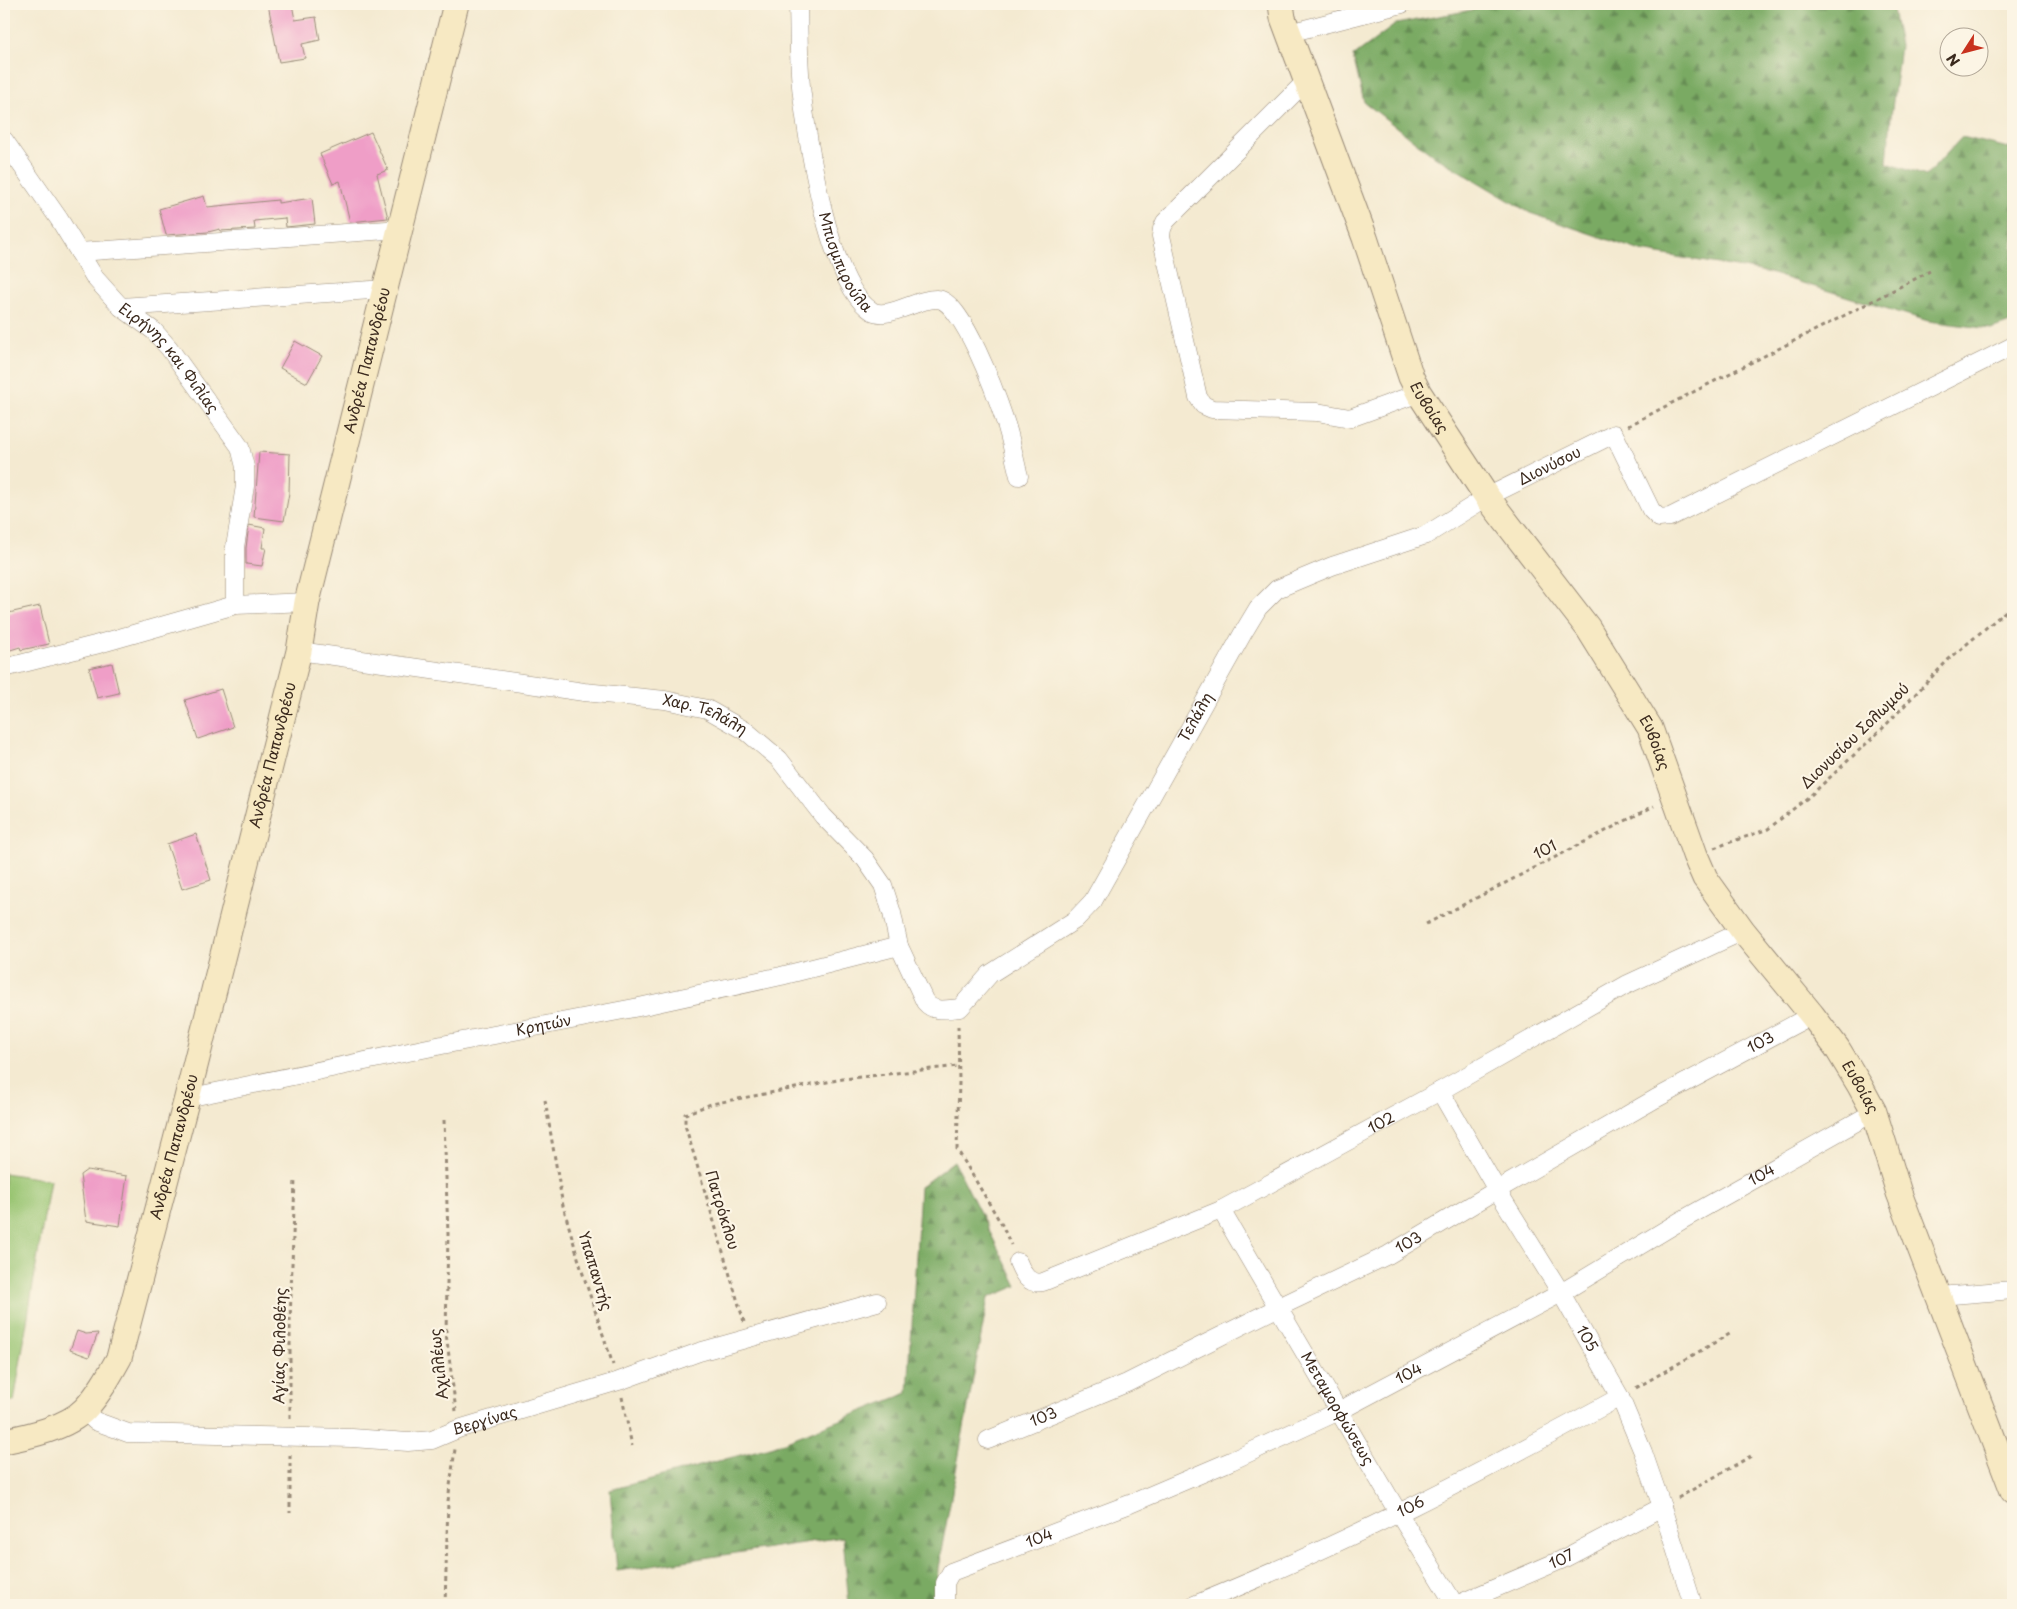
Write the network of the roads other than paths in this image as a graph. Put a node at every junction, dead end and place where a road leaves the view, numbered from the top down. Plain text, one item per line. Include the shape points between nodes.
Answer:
1 (456, 4) edge
2 (798, 4) edge
3 (1281, 4) edge
4 (1402, 4) edge
5 (1289, 32) junction
6 (1306, 80) junction
7 (4, 140) edge
8 (401, 229) junction
9 (79, 252) junction
10 (386, 289) junction
11 (121, 306) junction
12 (2013, 346) edge
13 (1419, 393) junction
14 (1018, 476) dead end
15 (1487, 497) junction
16 (306, 602) junction
17 (235, 605) junction
18 (298, 651) junction
19 (4, 668) edge
20 (1743, 931) junction
21 (899, 946) junction
22 (960, 1008) joint
23 (1812, 1015) junction
24 (1440, 1091) junction
25 (187, 1098) junction
26 (1874, 1112) junction
27 (1497, 1190) junction
28 (1221, 1210) junction
29 (1018, 1262) road end
30 (2013, 1290) edge
31 (1561, 1293) junction
32 (1940, 1296) junction
33 (877, 1302) dead end
34 (1277, 1308) junction
35 (1620, 1397) junction
36 (84, 1410) junction
37 (1339, 1412) junction
38 (988, 1440) dead end
39 (4, 1441) edge
40 (2013, 1491) edge
41 (1662, 1507) junction
42 (1398, 1514) junction
43 (1221, 1600) edge
44 (944, 1605) edge
45 (1194, 1605) edge
46 (1456, 1605) edge
47 (1693, 1605) edge

1 - 8 street, Ανδρέα Παπανδρέου
2 - 14 street, Μπισμπιρούλα via 802,93 814,170 828,229 842,269 862,302 872,311 884,314 937,299 946,301 959,314 1005,422
3 - 5 street, Ευβοίας
4 - 5 street
5 - 6 street, Ευβοίας
6 - 13 street, Ευβοίας
6 - 13 street via 1165,222 1162,229 1198,397 1203,405 1212,409 1317,412 1350,418
7 - 9 street, Ειρήνης και Φιλίας
8 - 9 street
8 - 10 street, Ανδρέα Παπανδρέου
9 - 11 street, Ειρήνης και Φιλίας via 95,278
10 - 11 street
10 - 16 street, Ανδρέα Παπανδρέου
11 - 17 street, Ειρήνης και Φιλίας via 169,348 240,447 246,486 235,547
12 - 15 street, Διονύσου via 1665,519 1651,510 1614,434
13 - 15 street, Ευβοίας
15 - 20 street, Ευβοίας via 1588,628 1630,694 1650,728 1694,856 1705,878
15 - 22 street, Τελάλη via 1426,535 1332,566 1278,589 1267,598 1243,633 1093,901 1075,920 990,974
16 - 17 street
16 - 18 street, Ανδρέα Παπανδρέου
17 - 19 street
18 - 21 street, Χαρ. Τελάλη via 584,692 665,700 707,709 746,731 779,759 823,816 865,859 883,886
18 - 25 street, Ανδρέα Παπανδρέου
20 - 23 street, Ευβοίας
20 - 24 street, 102 via 1626,985
21 - 22 street, Χαρ. Τελάλη via 928,1005 936,1009
21 - 25 street, Κρητών via 640,1007 433,1046
23 - 26 street, Ευβοίας via 1837,1048
23 - 27 street, 103 via 1655,1099
24 - 27 street, 105
24 - 28 street, 102
25 - 36 street, Ανδρέα Παπανδρέου via 119,1358 103,1387
26 - 31 street, 104 via 1682,1220
26 - 32 street, Ευβοίας via 1899,1193
27 - 31 street, 105
27 - 34 street, 103 via 1388,1255
28 - 29 street, 102 via 1043,1282 1028,1279
28 - 34 street, Μεταμορφώσεως
30 - 32 street
31 - 35 street, 105
31 - 37 street, 104
32 - 40 street, Ευβοίας
33 - 36 street, Βεργίνας via 699,1352 619,1381 458,1429 432,1440 408,1442 128,1433 95,1421
34 - 37 street, Μεταμορφώσεως
34 - 38 street, 103 via 1127,1383
35 - 41 street, 105
35 - 42 street, 106 via 1506,1460
36 - 39 street, Ανδρέα Παπανδρέου via 39,1434
37 - 42 street, Μεταμορφώσεως
37 - 44 street, 104 via 1130,1504 951,1572 945,1583
41 - 46 street, 107 via 1561,1560
41 - 47 street, 105
42 - 43 street, 106
42 - 46 street, Μεταμορφώσεως
43 - 45 street, 106

